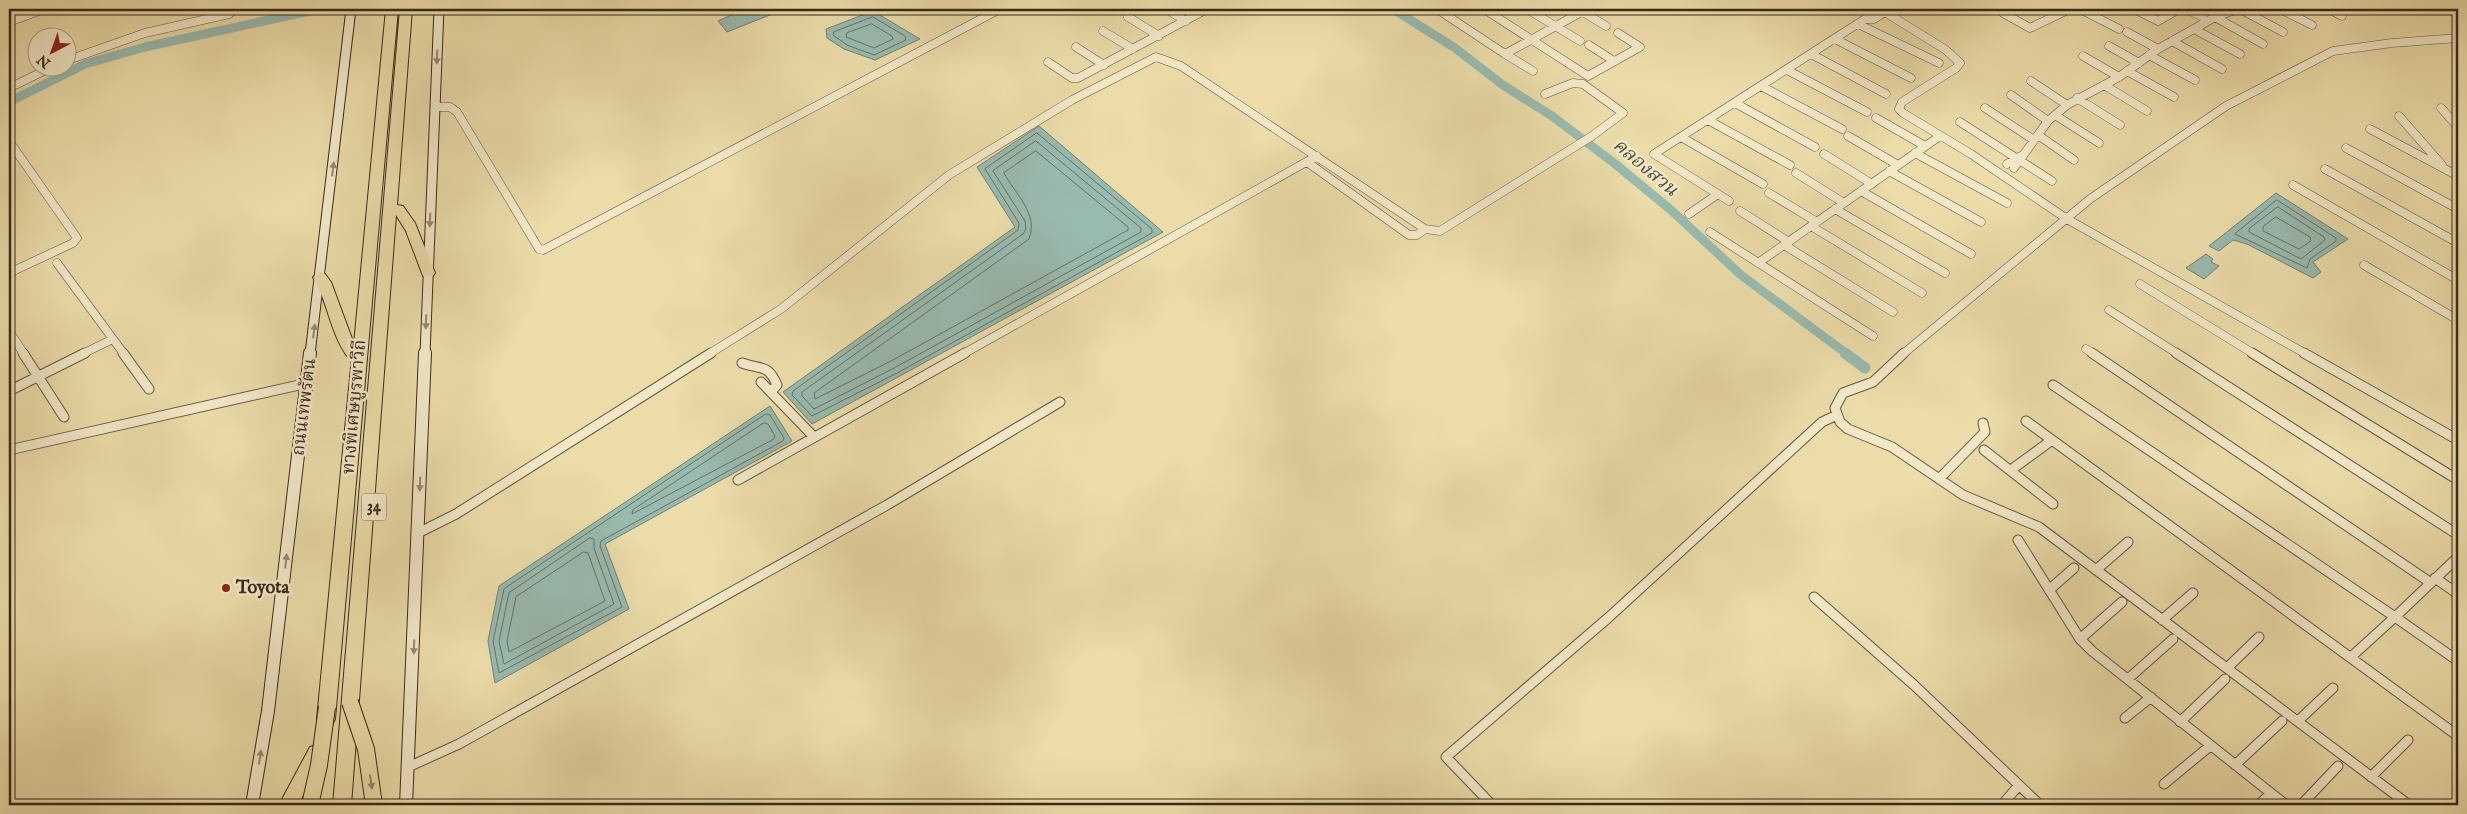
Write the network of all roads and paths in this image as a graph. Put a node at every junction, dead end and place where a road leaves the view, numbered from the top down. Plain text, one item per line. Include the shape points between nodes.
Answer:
1 (44, 9) edge
2 (204, 9) edge
3 (235, 9) edge
4 (351, 9) edge
5 (384, 9) edge
6 (392, 9) edge
7 (406, 9) edge
8 (412, 9) edge
9 (439, 9) edge
10 (979, 9) edge
11 (1000, 9) edge
12 (1166, 9) edge
13 (1207, 9) edge
14 (1437, 9) edge
15 (1484, 9) edge
16 (1528, 9) edge
17 (2050, 9) edge
18 (2070, 9) edge
19 (2080, 9) edge
20 (2134, 9) edge
21 (2179, 9) edge
22 (2185, 9) edge
23 (2239, 9) edge
24 (2280, 9) edge
25 (2329, 9) edge
26 (2450, 9) edge
27 (1583, 10) edge
28 (1880, 10) edge
29 (2004, 13) dead end
30 (989, 14) junction
31 (2059, 14) junction
32 (218, 16) junction
33 (1128, 16) dead end
34 (2342, 16) dead end
35 (2458, 16) edge
36 (2203, 17) dead end
37 (2215, 17) junction
38 (1186, 21) junction
39 (2158, 21) junction
40 (9, 22) edge
41 (1858, 24) junction
42 (2312, 25) dead end
43 (1554, 26) junction
44 (1606, 26) dead end
45 (2149, 26) dead end
46 (2119, 29) dead end
47 (2194, 29) junction
48 (1102, 31) dead end
49 (2127, 32) dead end
50 (2283, 32) dead end
51 (1618, 33) dead end
52 (1159, 36) junction
53 (1532, 38) junction
54 (2458, 38) edge
55 (1835, 39) junction
56 (397, 40) junction
57 (1580, 41) dead end
58 (2172, 41) junction
59 (2263, 44) dead end
60 (1589, 45) dead end
61 (2109, 46) dead end
62 (1076, 47) dead end
63 (2158, 49) junction
64 (1134, 50) junction
65 (1505, 54) junction
66 (1811, 54) junction
67 (2240, 54) dead end
68 (2150, 55) junction
69 (78, 56) edge
70 (2083, 56) dead end
71 (1614, 61) junction
72 (1048, 62) dead end
73 (2139, 63) junction
74 (1939, 64) dead end
75 (1104, 65) junction
76 (2222, 69) dead end
77 (1787, 70) junction
78 (2128, 71) junction
79 (1533, 72) dead end
80 (2119, 76) junction
81 (30, 78) edge
82 (1911, 78) dead end
83 (2195, 80) dead end
84 (2031, 81) dead end
85 (2104, 85) junction
86 (1761, 86) junction
87 (9, 88) edge
88 (1545, 94) dead end
89 (1886, 94) dead end
90 (2010, 95) dead end
91 (2174, 97) dead end
92 (2078, 98) junction
93 (1735, 103) junction
94 (2067, 105) junction
95 (435, 107) junction
96 (1985, 108) dead end
97 (2441, 108) dead end
98 (2148, 111) dead end
99 (1867, 112) dead end
100 (2055, 114) junction
101 (2399, 116) dead end
102 (1876, 118) dead end
103 (1708, 120) junction
104 (2048, 121) junction
105 (1960, 122) dead end
106 (2120, 125) dead end
107 (2458, 127) edge
108 (1842, 129) dead end
109 (2370, 129) dead end
110 (1848, 136) dead end
111 (1940, 136) junction
112 (1682, 137) junction
113 (2036, 138) junction
114 (9, 141) edge
115 (2099, 143) dead end
116 (1926, 146) junction
117 (1815, 147) dead end
118 (2346, 148) dead end
119 (1915, 153) junction
120 (1824, 154) dead end
121 (1317, 156) junction
122 (2020, 158) junction
123 (2074, 160) dead end
124 (1306, 162) junction
125 (1790, 165) dead end
126 (1898, 165) junction
127 (2325, 169) dead end
128 (2446, 169) junction
129 (2006, 170) junction
130 (1889, 172) junction
131 (1796, 174) dead end
132 (2458, 176) edge
133 (2052, 182) dead end
134 (1763, 184) dead end
135 (1872, 184) junction
136 (2293, 185) dead end
137 (1861, 191) junction
138 (1769, 193) dead end
139 (1718, 194) junction
140 (1729, 201) dead end
141 (1844, 203) junction
142 (2007, 203) dead end
143 (398, 209) junction
144 (1836, 209) junction
145 (2458, 209) edge
146 (1740, 211) dead end
147 (1689, 214) dead end
148 (2067, 219) junction
149 (1980, 222) dead end
150 (1814, 224) junction
151 (1425, 230) junction
152 (1710, 232) dead end
153 (2458, 243) edge
154 (1786, 244) junction
155 (1971, 254) dead end
156 (57, 263) dead end
157 (1758, 264) junction
158 (2364, 265) dead end
159 (9, 273) edge
160 (428, 273) junction
161 (1945, 273) dead end
162 (320, 277) junction
163 (2458, 280) edge
164 (2140, 284) dead end
165 (1922, 293) dead end
166 (2109, 310) dead end
167 (1893, 312) dead end
168 (2458, 320) edge
169 (9, 331) edge
170 (1873, 336) dead end
171 (113, 339) junction
172 (2086, 349) dead end
173 (352, 352) junction
174 (742, 363) dead end
175 (37, 377) junction
176 (761, 382) dead end
177 (308, 383) junction
178 (2053, 385) dead end
179 (149, 389) dead end
180 (9, 391) edge
181 (771, 392) junction
182 (1060, 402) dead end
183 (1837, 415) junction
184 (64, 417) dead end
185 (2026, 421) dead end
186 (1983, 423) dead end
187 (814, 437) junction
188 (2052, 440) junction
189 (2458, 440) edge
190 (9, 450) edge
191 (1984, 450) dead end
192 (2011, 470) junction
193 (1939, 479) junction
194 (738, 480) dead end
195 (2458, 480) edge
196 (2053, 504) dead end
197 (418, 533) junction
198 (2458, 535) edge
199 (2018, 540) dead end
200 (2128, 542) dead end
201 (2458, 557) edge
202 (2074, 568) dead end
203 (2096, 570) junction
204 (2433, 580) junction
205 (2049, 590) junction
206 (2193, 593) dead end
207 (2458, 594) edge
208 (1814, 597) dead end
209 (2122, 602) dead end
210 (2394, 617) junction
211 (2162, 620) junction
212 (2260, 637) dead end
213 (2080, 639) junction
214 (2173, 640) dead end
215 (2351, 657) junction
216 (2458, 661) edge
217 (2227, 668) junction
218 (2128, 679) junction
219 (2225, 679) dead end
220 (2333, 688) dead end
221 (2151, 698) junction
222 (350, 702) junction
223 (327, 707) junction
224 (2125, 718) dead end
225 (2298, 721) junction
226 (2180, 722) junction
227 (2282, 722) dead end
228 (2458, 736) edge
229 (2408, 740) dead end
230 (2210, 746) junction
231 (316, 753) junction
232 (2235, 765) junction
233 (2338, 766) dead end
234 (408, 767) junction
235 (2371, 777) junction
236 (2164, 784) dead end
237 (2019, 785) junction
238 (2271, 793) junction
239 (252, 805) edge
240 (288, 805) edge
241 (311, 805) edge
242 (319, 805) edge
243 (342, 805) edge
244 (353, 805) edge
245 (374, 805) edge
246 (406, 805) edge
247 (1492, 805) edge
248 (2002, 805) edge
249 (2040, 805) edge
250 (2259, 805) edge
251 (2286, 805) edge
252 (2300, 805) edge
253 (2409, 805) edge

1 - 40 street
2 - 32 street
3 - 32 street
162 -> 4 main road, ถนนเทพรัตน
5 - 56 highway
5 - 173 highway, 34
6 - 56 highway, ทางพิเศษบูรพาวิถี
7 - 56 highway, ทางพิเศษบูรพาวิถี
8 - 56 highway
8 - 143 highway, 34
9 -> 95 main road
10 - 30 street
11 - 30 street
12 - 38 street
13 - 38 street
14 - 65 street
15 - 53 street
16 - 43 street
17 - 31 street
18 - 31 street
19 - 46 street
20 - 39 street
21 - 39 street
22 - 36 street
23 - 37 street
23 - 50 street
24 - 42 street
25 - 34 street
26 - 35 street
27 - 43 street
27 - 44 street
28 - 41 street via 1874,19
28 - 111 street via 1946,50 1960,63 1899,105 1903,113
29 - 31 street via 2030,28
30 - 95 street via 543,250 539,250 457,112
32 - 69 street via 145,33
33 - 52 street
37 - 47 street
37 - 59 street
38 - 52 street
39 - 45 street
41 - 55 street
41 - 74 street
43 - 53 street
43 - 57 street
47 - 58 street
47 - 67 street
48 - 64 street
49 - 63 street
51 - 71 street via 1640,47
52 - 64 street
53 - 65 street
53 - 71 street via 1584,75 1588,76
54 - 148 street via 2392,43 2319,56 2226,106 2090,199
55 - 66 street
55 - 82 street
56 - 222 highway, ทางพิเศษบูรพาวิถี
56 - 223 highway, ทางพิเศษบูรพาวิถี
58 - 63 street
58 - 76 street
60 - 71 street
61 - 73 street
62 - 75 street
63 - 68 street
64 - 75 street
65 - 79 street
66 - 77 street
66 - 89 street
68 - 73 street
68 - 83 street
70 - 80 street
72 - 75 street via 1074,79
73 - 78 street
77 - 86 street
77 - 99 street
78 - 80 street
78 - 91 street
80 - 85 street
81 - 87 street
84 - 94 street
85 - 92 street
85 - 98 street
86 - 93 street
86 - 108 street
88 - 151 street via 1573,83 1583,84 1623,113 1592,136 1440,231
90 - 104 street
92 - 94 street
92 - 106 street
93 - 103 street
93 - 117 street
94 - 100 street
95 -> 160 main road
96 - 113 street
97 - 107 street
100 - 104 street
100 - 115 street
101 - 128 street
102 - 116 street
103 - 112 street
103 - 125 street
104 - 113 street
105 - 122 street
109 - 128 street
110 - 126 street
111 - 116 street
111 - 129 street
112 - 134 street
112 - 139 street via 1654,155
113 - 122 street
113 - 123 street
114 - 159 street via 77,238 73,244
116 - 119 street
118 - 145 street
119 - 126 street
119 - 142 street
120 - 135 street
121 - 124 street
121 - 151 street
121 - 197 street via 1181,66 1156,57 1143,62 1072,100 950,175 781,309 456,514
122 - 129 street
122 - 133 street
124 - 151 street via 1409,234 1417,235
124 - 187 street
126 - 130 street
127 - 153 street
128 - 132 street
129 - 148 street
130 - 135 street
130 - 149 street
131 - 141 street
135 - 137 street
136 - 163 street
137 - 141 street
137 - 155 street
138 - 150 street
139 - 140 street
139 - 147 street
141 - 144 street
143 - 160 highway via 408,218
143 - 244 highway, 34 via 358,697
144 - 150 street
144 - 161 street
146 - 154 street
148 - 183 street via 1914,344 1873,382 1844,393 1835,408
148 - 189 street
150 - 154 street
150 - 165 street
152 - 157 street
154 - 157 street
154 - 167 street
156 - 171 street
157 - 170 street
158 - 168 street
160 -> 197 main road
162 - 173 highway via 329,287 345,344
177 -> 162 main road, ถนนเทพรัตน
164 - 195 street
166 - 198 street
169 - 175 street
171 - 175 street
171 - 179 street
172 - 204 street
173 - 231 highway, 34
174 - 181 street via 769,370 777,385
175 - 180 street
175 - 184 street
176 - 181 street
177 - 190 street
239 -> 177 main road, ถนนเทพรัตน via 268,711
178 - 210 street
181 - 187 street
182 - 234 street via 888,505 458,744
183 - 193 street via 1848,428 1892,447
183 - 247 street via 1822,422 1608,618 1446,758
185 - 188 street
186 - 193 street via 1985,432
187 - 194 street
188 - 192 street
188 - 215 street
191 - 192 street
192 - 196 street
193 - 203 street via 1963,495 2039,527
197 -> 234 main road
199 - 205 street
200 - 203 street
201 - 204 street
202 - 205 street
203 - 211 street
204 - 207 street
204 - 210 street
205 - 213 street
206 - 211 street
208 - 237 street via 1914,685
209 - 213 street
210 - 215 street
210 - 216 street
211 - 217 street
212 - 217 street
213 - 218 street
214 - 218 street
215 - 228 street
217 - 225 street
218 - 221 street
219 - 226 street
220 - 225 street
221 - 224 street
221 - 226 street
222 - 243 highway, ทางพิเศษบูรพาวิถี
222 -> 245 highway, bridge via 366,749
223 - 241 highway, bridge
223 - 242 highway, ทางพิเศษบูรพาวิถี, bridge
225 - 235 street
226 - 230 street
227 - 232 street
229 - 235 street
230 - 232 street
230 - 236 street
231 - 240 highway
231 - 241 highway, 34
232 - 238 street
233 - 252 street
234 - 246 main road
235 - 253 street
237 - 248 street
237 - 249 street
238 - 250 street
238 - 251 street

